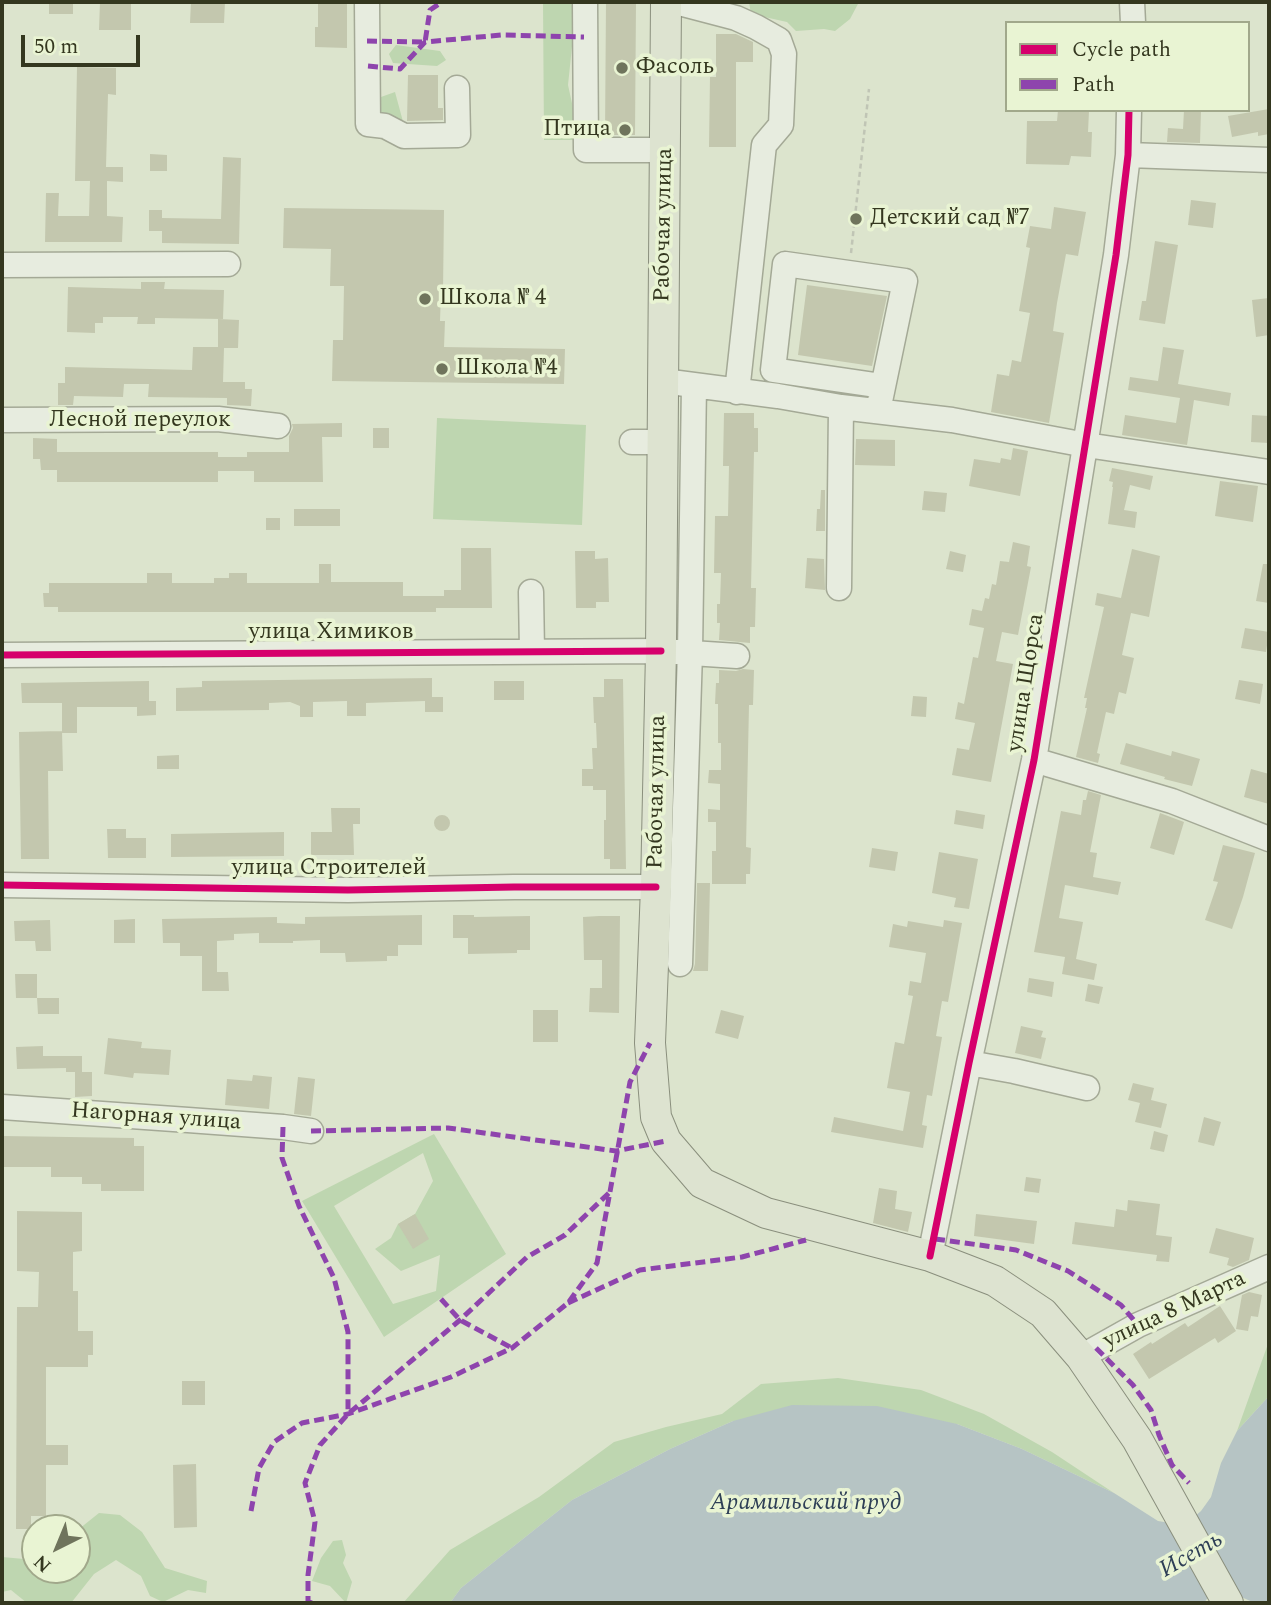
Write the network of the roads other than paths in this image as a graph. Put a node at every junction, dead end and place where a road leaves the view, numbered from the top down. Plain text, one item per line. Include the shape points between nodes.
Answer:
1 (367, 2) edge
2 (585, 2) edge
3 (666, 2) edge
4 (676, 2) edge
5 (1132, 2) edge
6 (1133, 21) edge
7 (457, 88) dead end
8 (1129, 112) edge
9 (666, 150) junction
10 (1128, 155) junction
11 (1269, 160) edge
12 (228, 264) dead end
13 (2, 265) edge
14 (740, 366) junction
15 (773, 370) junction
16 (663, 381) junction
17 (694, 385) junction
18 (882, 386) junction
19 (737, 392) junction
20 (841, 407) junction
21 (878, 411) junction
22 (2, 420) edge
23 (278, 426) dead end
24 (632, 442) dead end
25 (662, 442) junction
26 (1086, 445) junction
27 (1269, 472) edge
28 (839, 588) dead end
29 (531, 592) dead end
30 (532, 652) junction
31 (675, 652) junction
32 (2, 655) edge
33 (737, 656) dead end
34 (1034, 760) junction
35 (1269, 839) edge
36 (2, 885) edge
37 (656, 887) junction
38 (680, 964) dead end
39 (969, 1063) junction
40 (1087, 1088) dead end
41 (2, 1107) edge
42 (311, 1131) dead end
43 (930, 1256) junction
44 (1269, 1267) edge
45 (1081, 1357) junction
46 (1228, 1603) edge

1 - 7 street via 368,124 404,136 458,135
2 - 9 street via 586,150
3 - 9 main road, Рабочая улица
4 - 14 street via 756,27 779,40 784,54 780,125 764,145
5 - 6 street
8 - 10 street, улица Щорса
9 - 16 main road, Рабочая улица
10 - 11 street
10 - 26 street, улица Щорса
12 - 13 street
14 - 15 street
14 - 19 street
15 - 18 street
15 - 18 street via 785,264 905,281
16 - 17 street
16 - 25 main road, Рабочая улица
17 - 19 street
17 - 31 street
18 - 21 street
19 - 20 street
20 - 21 street
20 - 28 street
21 - 26 street
22 - 23 street, Лесной переулок via 218,419
24 - 25 street
25 - 31 main road, Рабочая улица
26 - 27 street
26 - 34 street, улица Щорса
29 - 30 street
30 - 31 street, улица Химиков
30 - 32 street, улица Химиков
31 - 33 street, улица Химиков
31 - 37 main road, Рабочая улица
31 - 38 street
34 - 35 street via 1172,802
34 - 39 street, улица Щорса
36 - 37 street, улица Строителей via 348,890
37 - 43 main road, Рабочая улица via 650,1043 656,1117 666,1141 702,1183 766,1213
39 - 40 street
39 - 43 street, улица Щорса
41 - 42 street, Нагорная улица
43 - 45 main road, Рабочая улица via 995,1281 1043,1313
44 - 45 street, улица 8 Марта via 1138,1325
45 - 46 main road, Рабочая улица via 1137,1439

